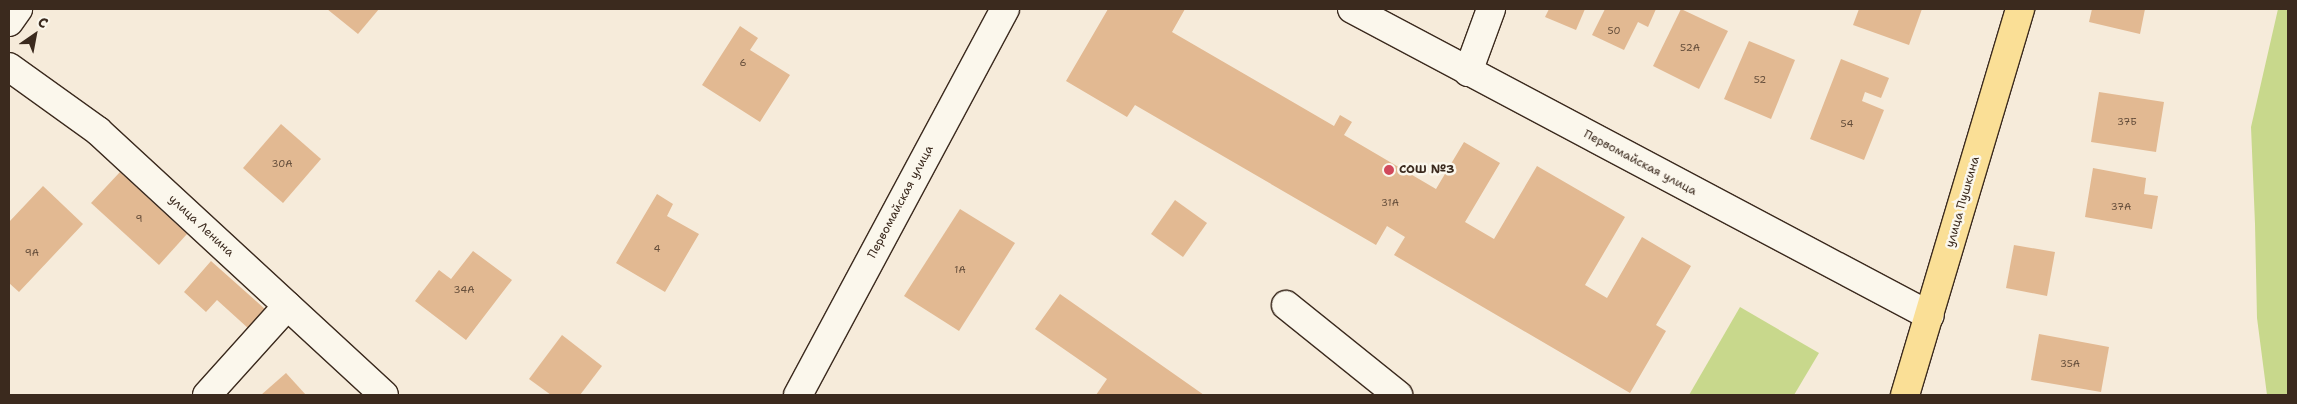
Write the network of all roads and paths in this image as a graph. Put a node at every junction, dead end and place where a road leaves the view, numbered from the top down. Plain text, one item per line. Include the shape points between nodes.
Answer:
1 (18, 9) edge
2 (1005, 9) edge
3 (1352, 9) edge
4 (1491, 9) edge
5 (2020, 9) edge
6 (9, 22) edge
7 (9, 67) edge
8 (1468, 72) junction
9 (1286, 305) dead end
10 (287, 306) junction
11 (1930, 316) junction
12 (207, 395) edge
13 (384, 395) edge
14 (798, 395) edge
15 (1398, 395) edge
16 (1905, 395) edge

1 - 6 street
2 - 14 street, Первомайская улица
3 - 8 street, Первомайская улица
4 - 8 street
5 - 11 main road, улица Пушкина
7 - 10 street, улица Ленина via 98,131
8 - 11 street, Первомайская улица
9 - 15 street
10 - 12 street
10 - 13 street, улица Ленина
11 - 16 main road, улица Пушкина

